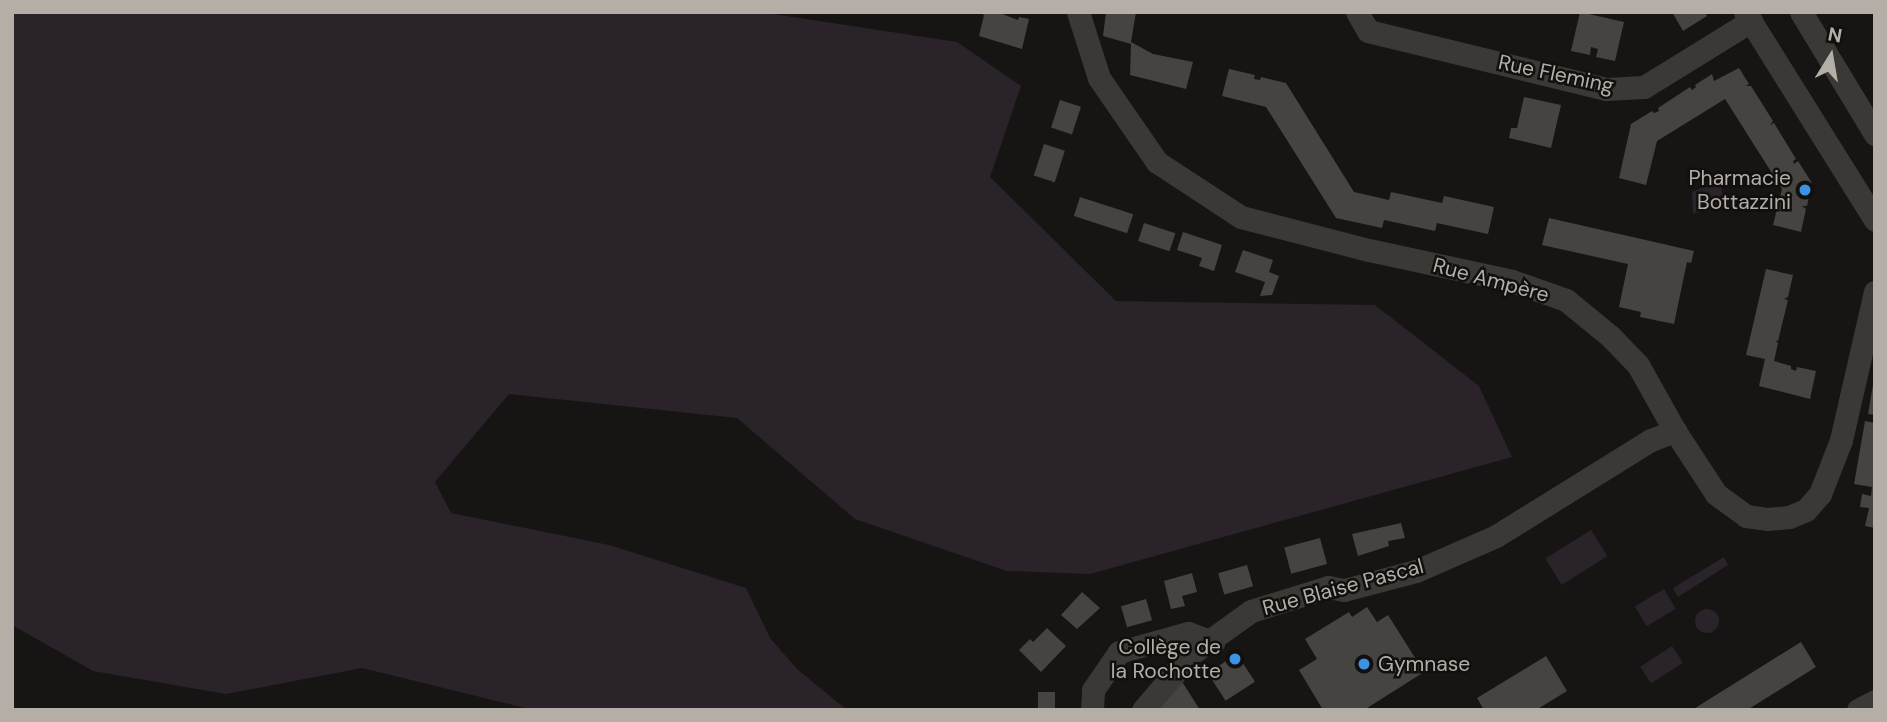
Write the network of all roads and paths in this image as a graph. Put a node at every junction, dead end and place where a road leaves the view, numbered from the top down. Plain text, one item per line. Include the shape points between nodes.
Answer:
1 (1078, 12) edge
2 (1357, 12) edge
3 (1801, 12) edge
4 (1748, 17) edge
5 (1875, 134) edge
6 (1875, 220) edge
7 (1875, 292) edge
8 (1868, 355) edge
9 (1675, 431) junction
10 (1213, 642) junction
11 (1875, 701) edge
12 (1092, 710) edge
13 (1143, 710) edge
14 (1858, 710) edge

1 - 9 street, Rue Ampère via 1099,78 1157,162 1241,217 1512,281 1566,300 1638,365
2 - 4 street, Rue Fleming via 1368,31 1606,89 1644,87
3 - 5 street
4 - 6 street
7 - 8 street, Rue Ampère
8 - 9 street, Rue Ampère via 1830,474 1806,510 1789,517 1746,516 1728,505
9 - 10 street, Rue Blaise Pascal via 1651,440 1496,536 1416,570 1344,590 1328,587 1251,611
10 - 12 street via 1188,633 1119,652 1093,690
10 - 13 street, Rue Blaise Pascal via 1191,654
11 - 14 street

